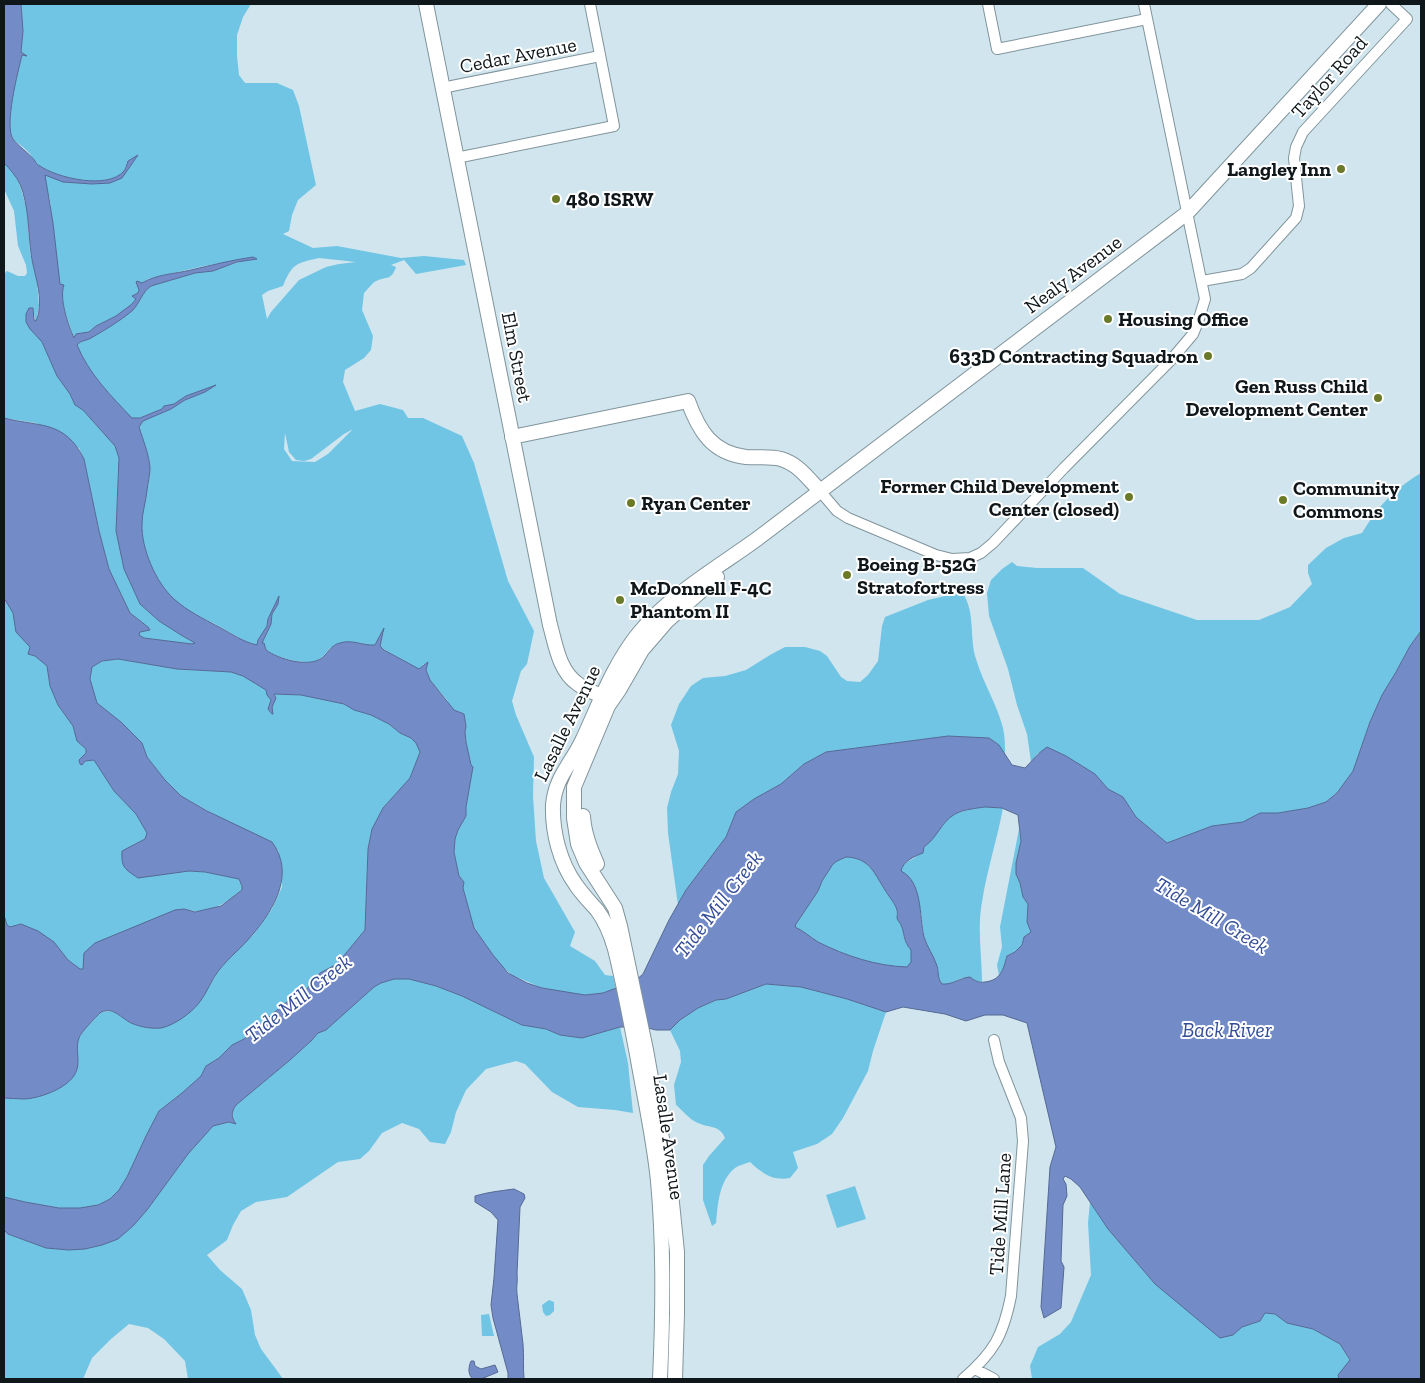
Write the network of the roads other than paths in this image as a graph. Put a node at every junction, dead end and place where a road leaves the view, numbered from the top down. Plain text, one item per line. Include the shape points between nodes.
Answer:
1 (426, 4) edge
2 (590, 4) edge
3 (988, 4) edge
4 (1144, 4) edge
5 (1379, 4) edge
6 (1391, 4) edge
7 (1147, 19) junction
8 (600, 56) junction
9 (442, 88) junction
10 (456, 158) junction
11 (1187, 213) junction
12 (1202, 281) junction
13 (512, 437) junction
14 (820, 491) junction
15 (757, 539) junction
16 (603, 696) junction
17 (594, 738) junction
18 (620, 926) junction
19 (625, 973) junction
20 (994, 1040) dead end
21 (641, 1051) junction
22 (975, 1369) junction
23 (660, 1379) edge
24 (675, 1379) edge
25 (963, 1379) edge
26 (994, 1379) edge

1 - 9 main road, Elm Street
2 - 8 street
3 - 7 street via 997,49
4 - 7 street
5 - 11 main road, Nealy Avenue
6 - 12 street, Taylor Road via 1406,19 1302,132 1294,158 1299,206 1296,218 1251,268 1242,274
7 - 11 street
8 - 9 street, Cedar Avenue
8 - 10 street via 614,126
9 - 10 main road, Elm Street
10 - 13 main road, Elm Street
11 - 12 street
11 - 14 main road, Nealy Avenue
12 - 14 street via 1205,299 1193,334 981,553 961,560 936,555 841,514
13 - 14 main road via 688,402 695,422 718,448 748,457 782,459 800,469
13 - 16 main road, Elm Street via 560,660 573,680 586,690
14 - 15 main road, Nealy Avenue
15 - 16 main road, Lasalle Avenue via 686,590 649,622 622,658
15 - 17 main road, Lasalle Avenue via 654,635 608,706
16 - 19 main road, Lasalle Avenue via 580,745 559,778 553,816 557,844 566,870 604,920
17 - 18 main road, Lasalle Avenue via 574,787 575,828 586,862 615,908
17 - 18 main road, Lasalle Avenue via 569,781 565,799 566,830 578,864
18 - 19 main road, Lasalle Avenue
19 - 21 main road, Lasalle Avenue
20 - 22 street, Tide Mill Lane via 1021,1118 1023,1141 1011,1296 1006,1320 998,1341
21 - 23 main road, Lasalle Avenue via 658,1181 662,1264
21 - 24 main road, Lasalle Avenue via 670,1183 677,1252
22 - 25 street, Tide Mill Lane
22 - 26 street

